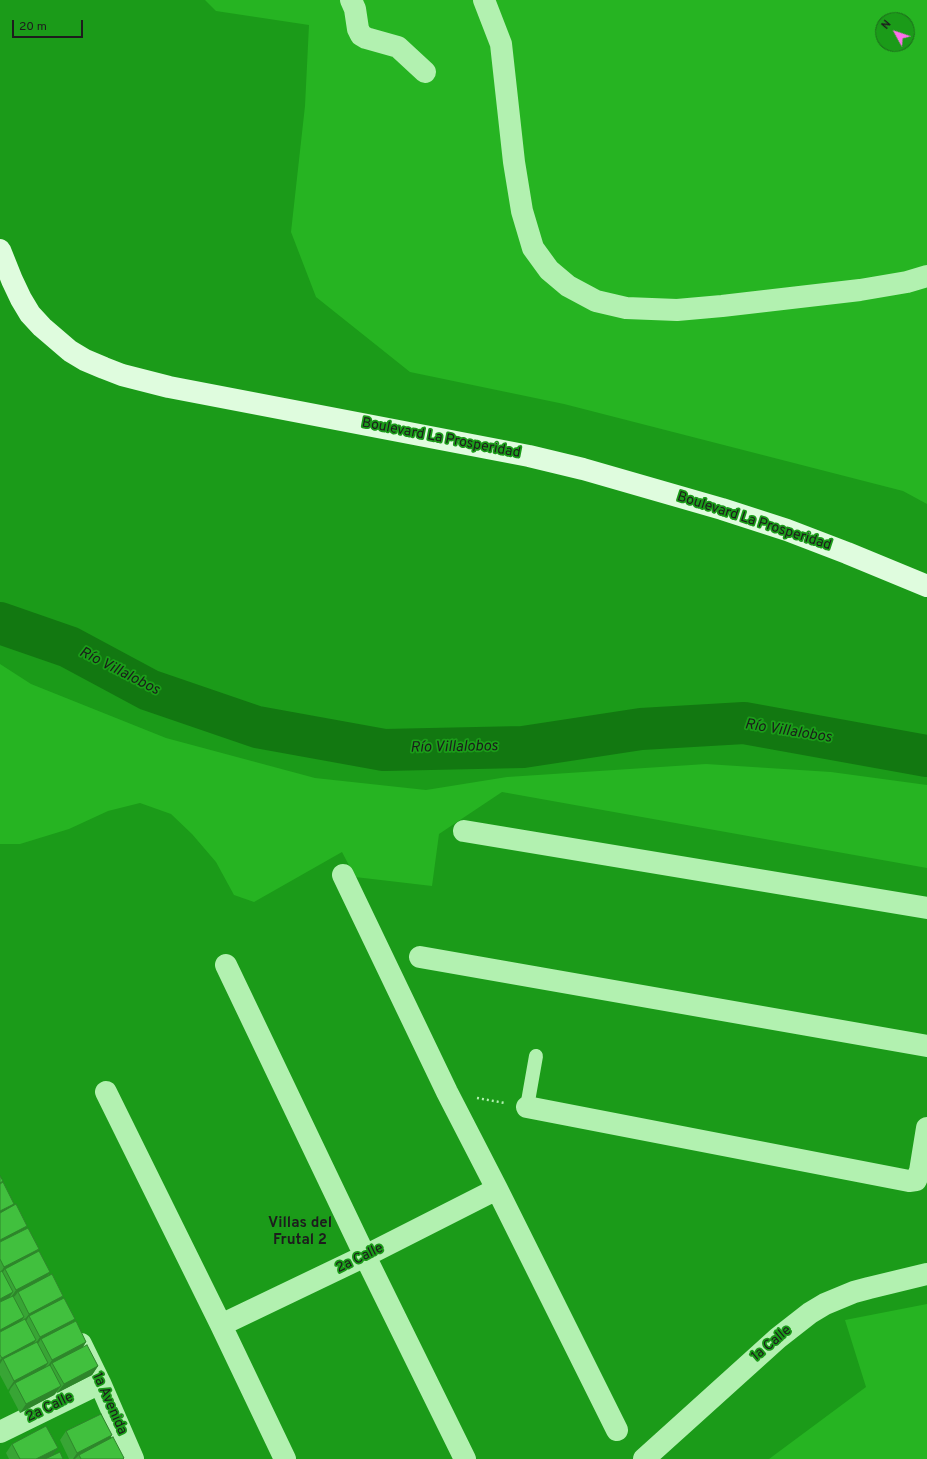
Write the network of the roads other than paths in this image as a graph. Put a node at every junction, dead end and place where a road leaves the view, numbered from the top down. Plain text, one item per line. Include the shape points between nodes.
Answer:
1 (351, 0) edge
2 (484, 0) edge
3 (425, 72) dead end
4 (0, 250) edge
5 (927, 276) edge
6 (927, 586) edge
7 (464, 831) dead end
8 (343, 875) dead end
9 (927, 908) edge
10 (420, 957) dead end
11 (226, 965) dead end
12 (927, 1046) edge
13 (536, 1056) dead end
14 (106, 1092) dead end
15 (528, 1108) joint
16 (927, 1128) edge
17 (497, 1189) junction
18 (365, 1256) junction
19 (927, 1274) edge
20 (221, 1325) junction
21 (74, 1329) edge
22 (100, 1383) junction
23 (617, 1430) dead end
24 (0, 1432) edge
25 (133, 1459) edge
26 (285, 1459) edge
27 (465, 1459) edge
28 (644, 1459) edge

1 - 3 street via 361,35 398,47
2 - 5 street via 501,44 522,211 533,248 549,270 568,286 596,301 626,308 677,310 860,290
4 - 6 main road, Boulevard La Prosperidad via 30,314 42,327 85,360 122,375 169,387 529,456 583,469 787,530
7 - 9 street
8 - 17 street via 447,1092
10 - 12 street
11 - 18 street
13 - 15 lane
14 - 20 street
15 - 16 street via 909,1181 916,1180 920,1172
17 - 18 street, 2a Calle
17 - 23 street
18 - 20 street, 2a Calle
18 - 27 street
19 - 28 street, 1a Calle via 854,1292 825,1304 778,1338
20 - 26 street
21 - 22 street, 1a Avenida
22 - 24 street, 2a Calle
22 - 25 street, 1a Avenida

